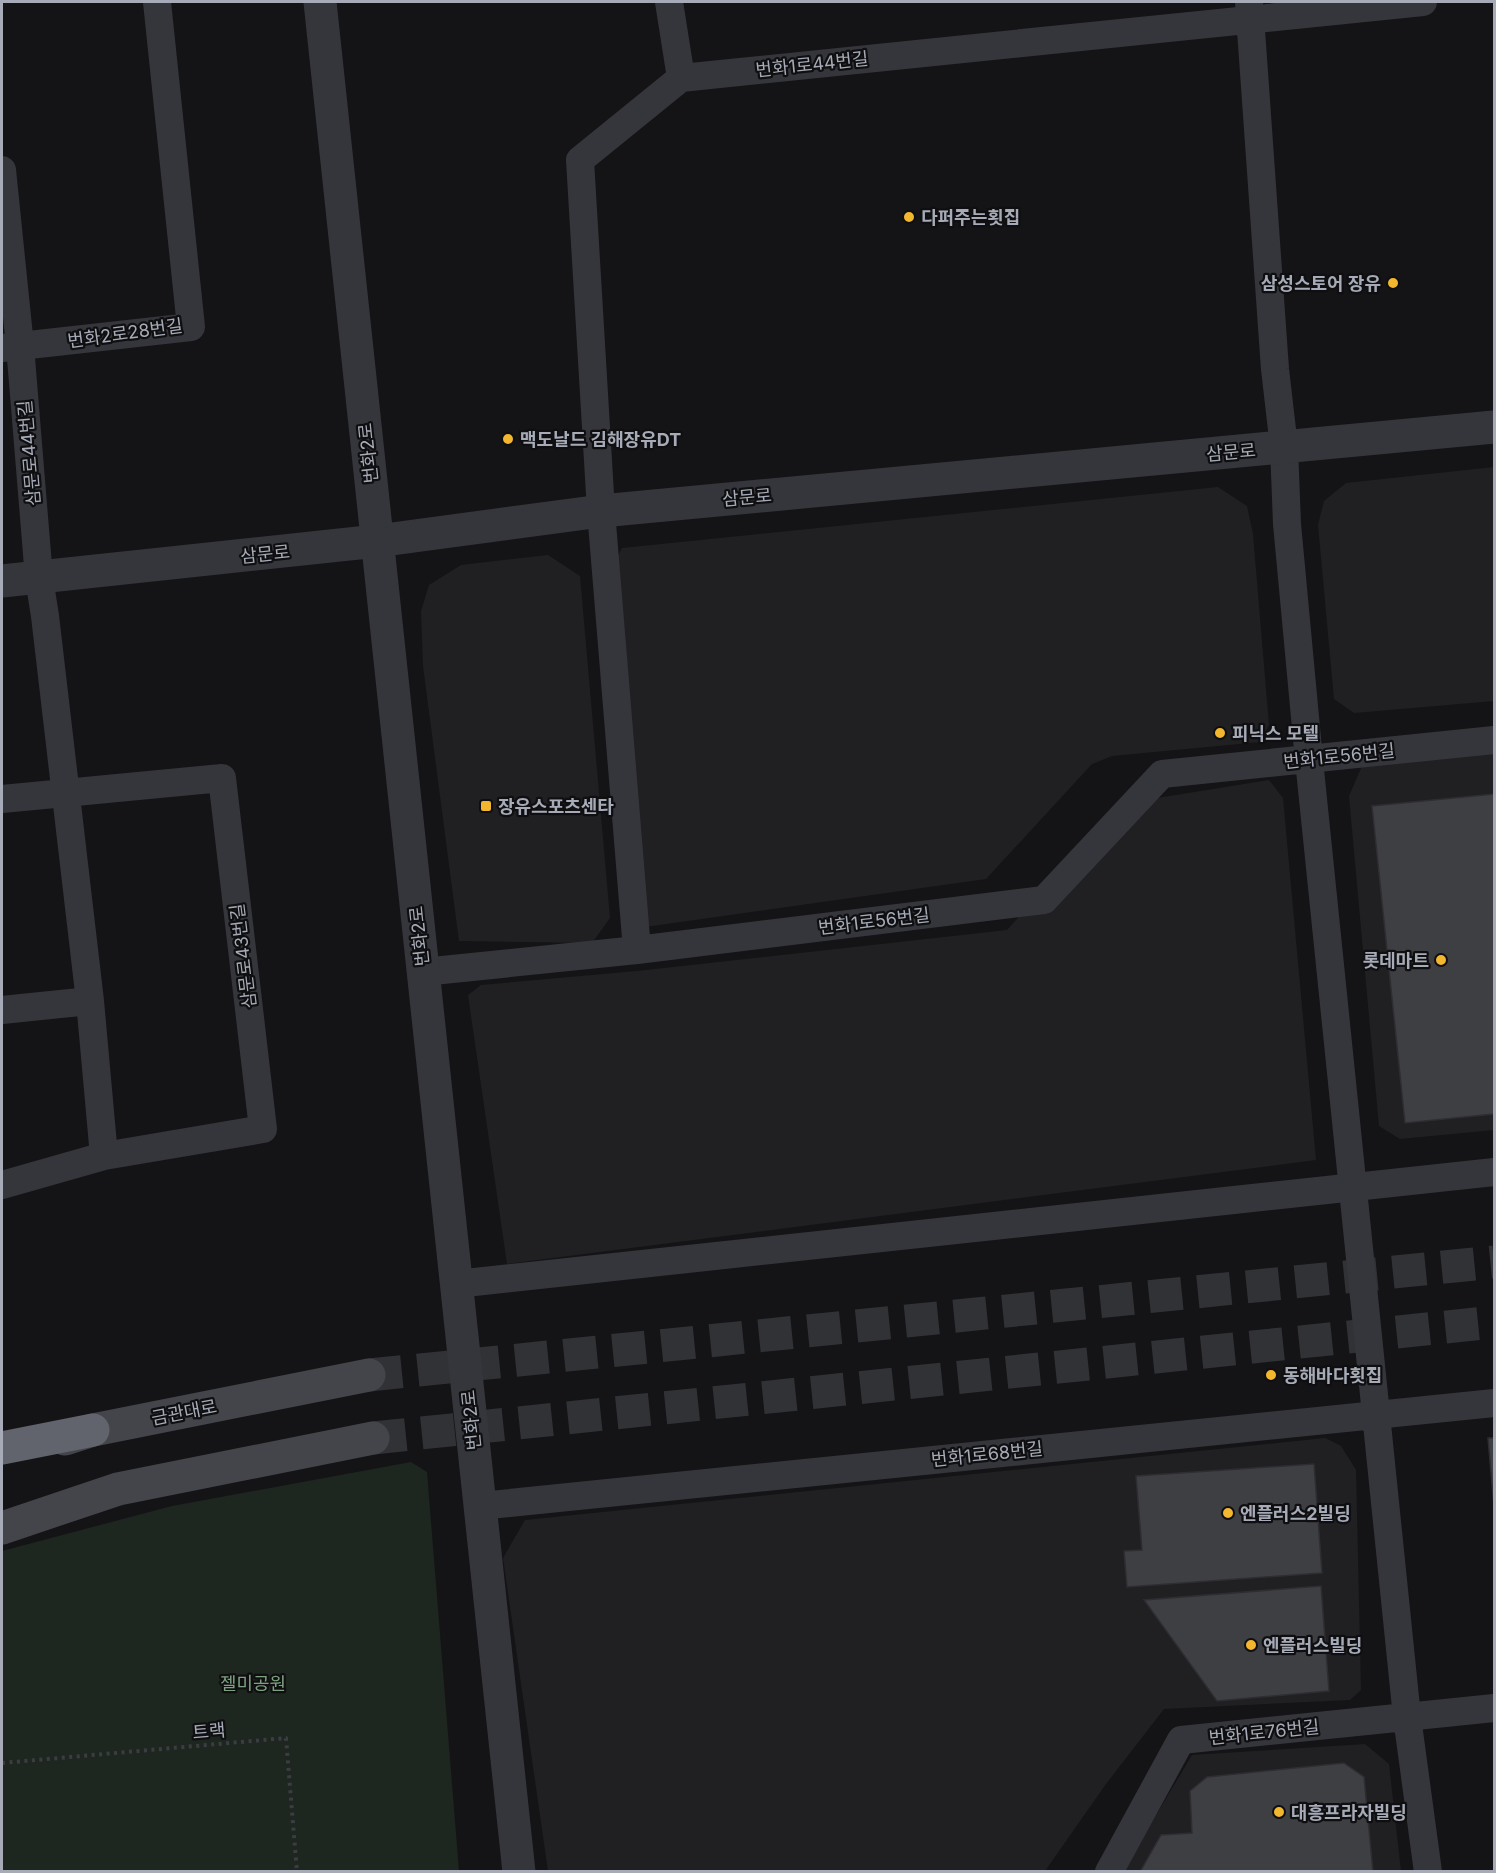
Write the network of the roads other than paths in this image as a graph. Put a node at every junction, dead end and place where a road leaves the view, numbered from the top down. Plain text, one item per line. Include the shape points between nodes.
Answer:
1 (157, 2) edge
2 (320, 2) edge
3 (669, 2) edge
4 (1423, 2) edge
5 (1250, 11) edge
6 (681, 78) junction
7 (2, 170) edge
8 (11, 347) edge
9 (1494, 427) edge
10 (1284, 447) junction
11 (601, 511) junction
12 (377, 541) junction
13 (39, 579) junction
14 (2, 582) edge
15 (1494, 740) edge
16 (1309, 760) junction
17 (65, 792) junction
18 (2, 799) edge
19 (637, 950) junction
20 (423, 972) junction
21 (90, 1001) junction
22 (2, 1010) edge
23 (104, 1156) junction
24 (1494, 1172) edge
25 (2, 1185) edge
26 (1354, 1187) junction
27 (456, 1284) junction
28 (369, 1375) tunnel mouth
29 (1494, 1402) edge
30 (1375, 1415) junction
31 (93, 1430) junction
32 (374, 1438) tunnel mouth
33 (2, 1448) edge
34 (2, 1458) edge
35 (480, 1506) junction
36 (2, 1528) edge
37 (1494, 1708) edge
38 (1407, 1717) junction
39 (519, 1872) edge
40 (1109, 1872) edge
41 (1428, 1872) edge

1 - 8 street, 번화2로28번길 via 190,327
2 - 12 street, 번화2로
3 - 6 street
4 - 5 street, 번화1로44번길
5 - 6 street, 번화1로44번길
5 - 10 street
6 - 11 street via 579,160
7 - 8 street
8 - 13 street, 삼문로44번길
9 - 10 street, 삼문로
10 - 11 street, 삼문로
10 - 16 street via 1287,524
11 - 12 street, 삼문로
11 - 19 street
12 - 13 street, 삼문로
12 - 20 street, 번화2로
13 - 14 street, 삼문로
13 - 17 street
15 - 16 street, 번화1로56번길
16 - 19 street, 번화1로56번길 via 1162,774 1044,900
16 - 26 street
17 - 18 street, 삼문로43번길
17 - 21 street
17 - 23 street, 삼문로43번길 via 222,778 263,1129
19 - 20 street, 번화1로56번길
20 - 27 street, 번화2로
21 - 22 street
21 - 23 street
23 - 25 street, 삼문로43번길
24 - 26 street
26 - 27 street
26 - 30 street
27 - 35 street, 번화2로
28 - 31 main road, 금관대로
29 - 30 street, 번화1로68번길
30 - 35 street, 번화1로68번길
30 - 38 street
31 - 33 highway
31 - 34 main road, 금관대로
32 - 36 main road via 118,1489
35 - 39 street, 번화2로
37 - 38 street, 번화1로76번길
38 - 40 street, 번화1로76번길 via 1181,1740
38 - 41 street

